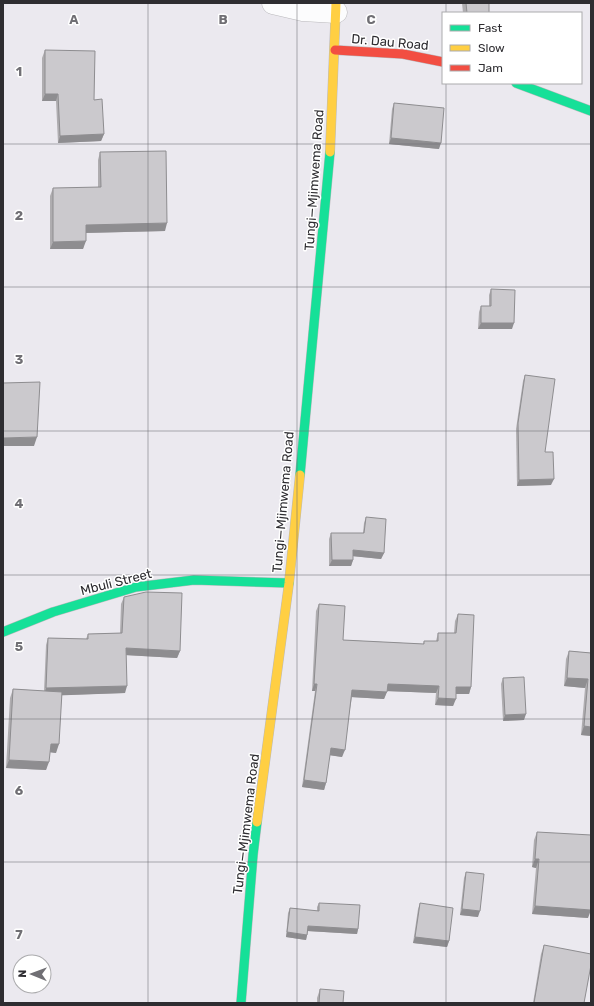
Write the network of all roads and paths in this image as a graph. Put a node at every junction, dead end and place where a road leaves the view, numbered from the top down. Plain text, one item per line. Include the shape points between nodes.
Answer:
1 (273, 3) edge
2 (336, 8) edge
3 (334, 50) junction
4 (442, 62) edge
5 (519, 84) edge
6 (591, 111) edge
7 (289, 583) junction
8 (3, 632) edge
9 (242, 1003) edge

1 - 2 street via 303,10
2 - 3 street, Tungi—Mjimwema Road
3 - 4 street, Dr. Dau Road via 391,54
3 - 7 street, Tungi—Mjimwema Road via 330,161
5 - 6 street
7 - 8 street, Mbuli Street via 194,580 136,587 53,612
7 - 9 street, Tungi—Mjimwema Road via 253,855

